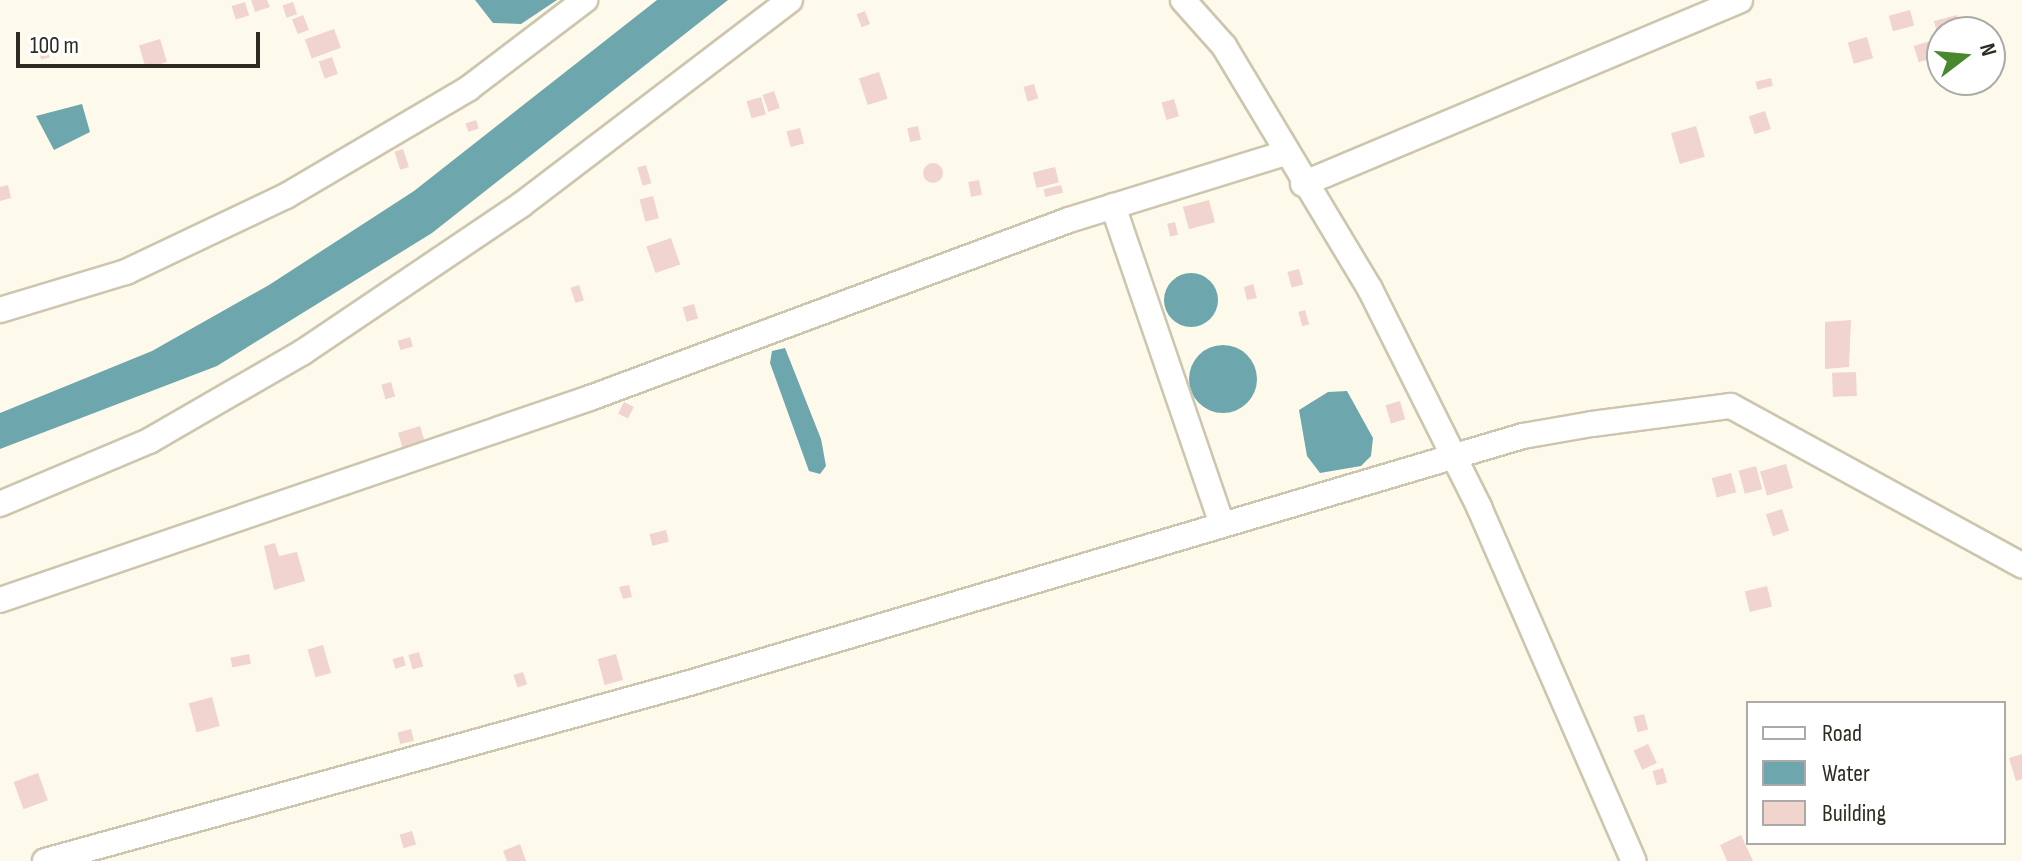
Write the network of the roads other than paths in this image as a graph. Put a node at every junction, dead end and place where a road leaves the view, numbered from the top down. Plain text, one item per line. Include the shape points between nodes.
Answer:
1 (585, 0) edge
2 (790, 0) edge
3 (1183, 0) edge
4 (1740, 0) edge
5 (1285, 153) junction
6 (1303, 184) junction
7 (1113, 206) junction
8 (0, 310) edge
9 (1454, 457) junction
10 (0, 504) edge
11 (1222, 525) junction
12 (2022, 565) edge
13 (0, 600) edge
14 (45, 861) edge
15 (1634, 861) edge

1 - 8 street via 469,88 286,196 126,272
2 - 10 street via 521,205 303,352 149,441
3 - 5 street via 1224,46
4 - 6 street
5 - 6 street
5 - 7 street
6 - 9 street via 1370,289
7 - 11 street
7 - 13 street via 576,403
9 - 11 street
9 - 12 street via 1523,436 1731,406
9 - 15 street
11 - 14 street

